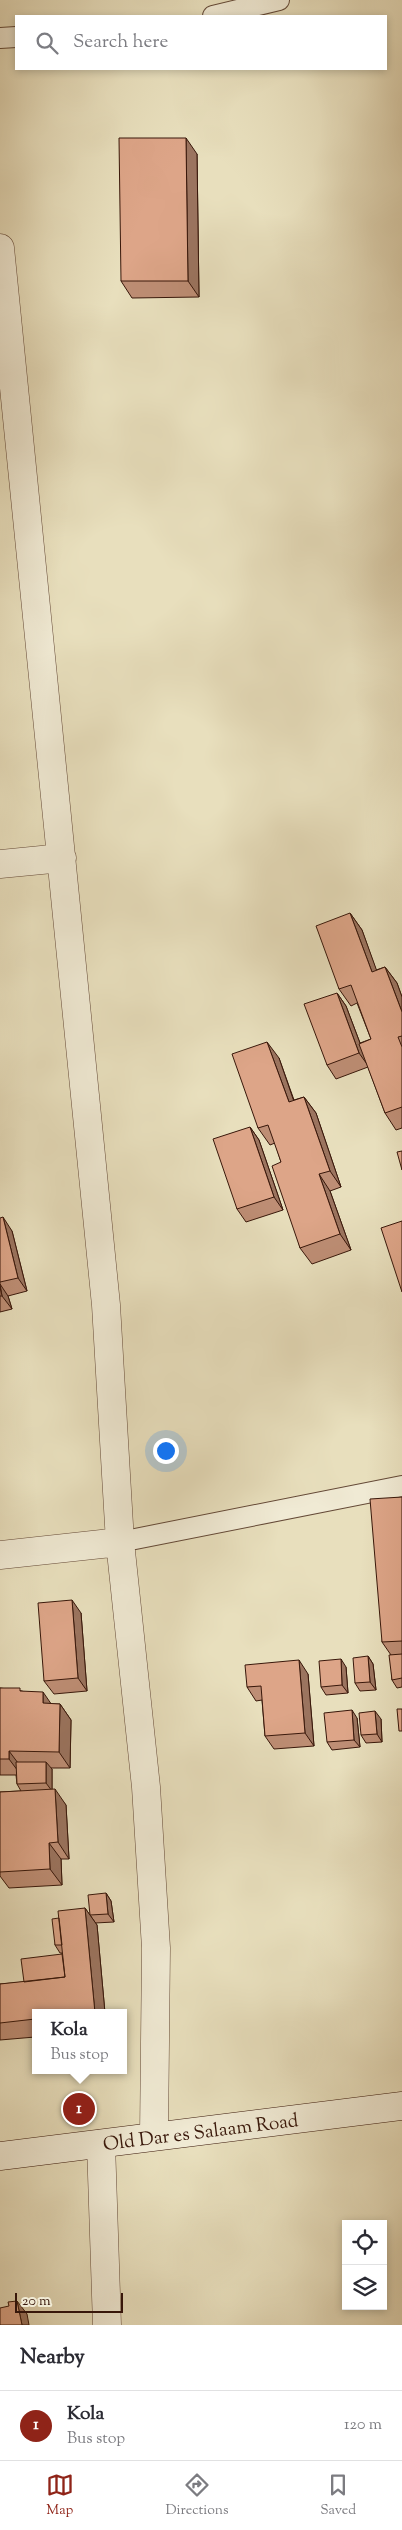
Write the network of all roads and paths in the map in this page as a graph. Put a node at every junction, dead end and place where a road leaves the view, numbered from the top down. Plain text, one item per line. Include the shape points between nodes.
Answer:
1 (279, 0) edge
2 (217, 15) edge
3 (15, 37) edge
4 (0, 38) edge
5 (0, 248) edge
6 (62, 858) junction
7 (0, 864) edge
8 (402, 1486) edge
9 (120, 1542) junction
10 (0, 1555) edge
11 (402, 2106) edge
12 (154, 2136) junction
13 (101, 2144) junction
14 (0, 2156) edge
15 (107, 2325) edge

1 - 2 lane
3 - 4 lane
5 - 6 street
6 - 7 street
6 - 9 street via 106,1305
8 - 9 lane
9 - 10 street
9 - 12 street via 146,1787 155,1938
11 - 12 street, Old Dar es Salaam Road
12 - 13 street, Old Dar es Salaam Road
13 - 14 street, Old Dar es Salaam Road
13 - 15 street

